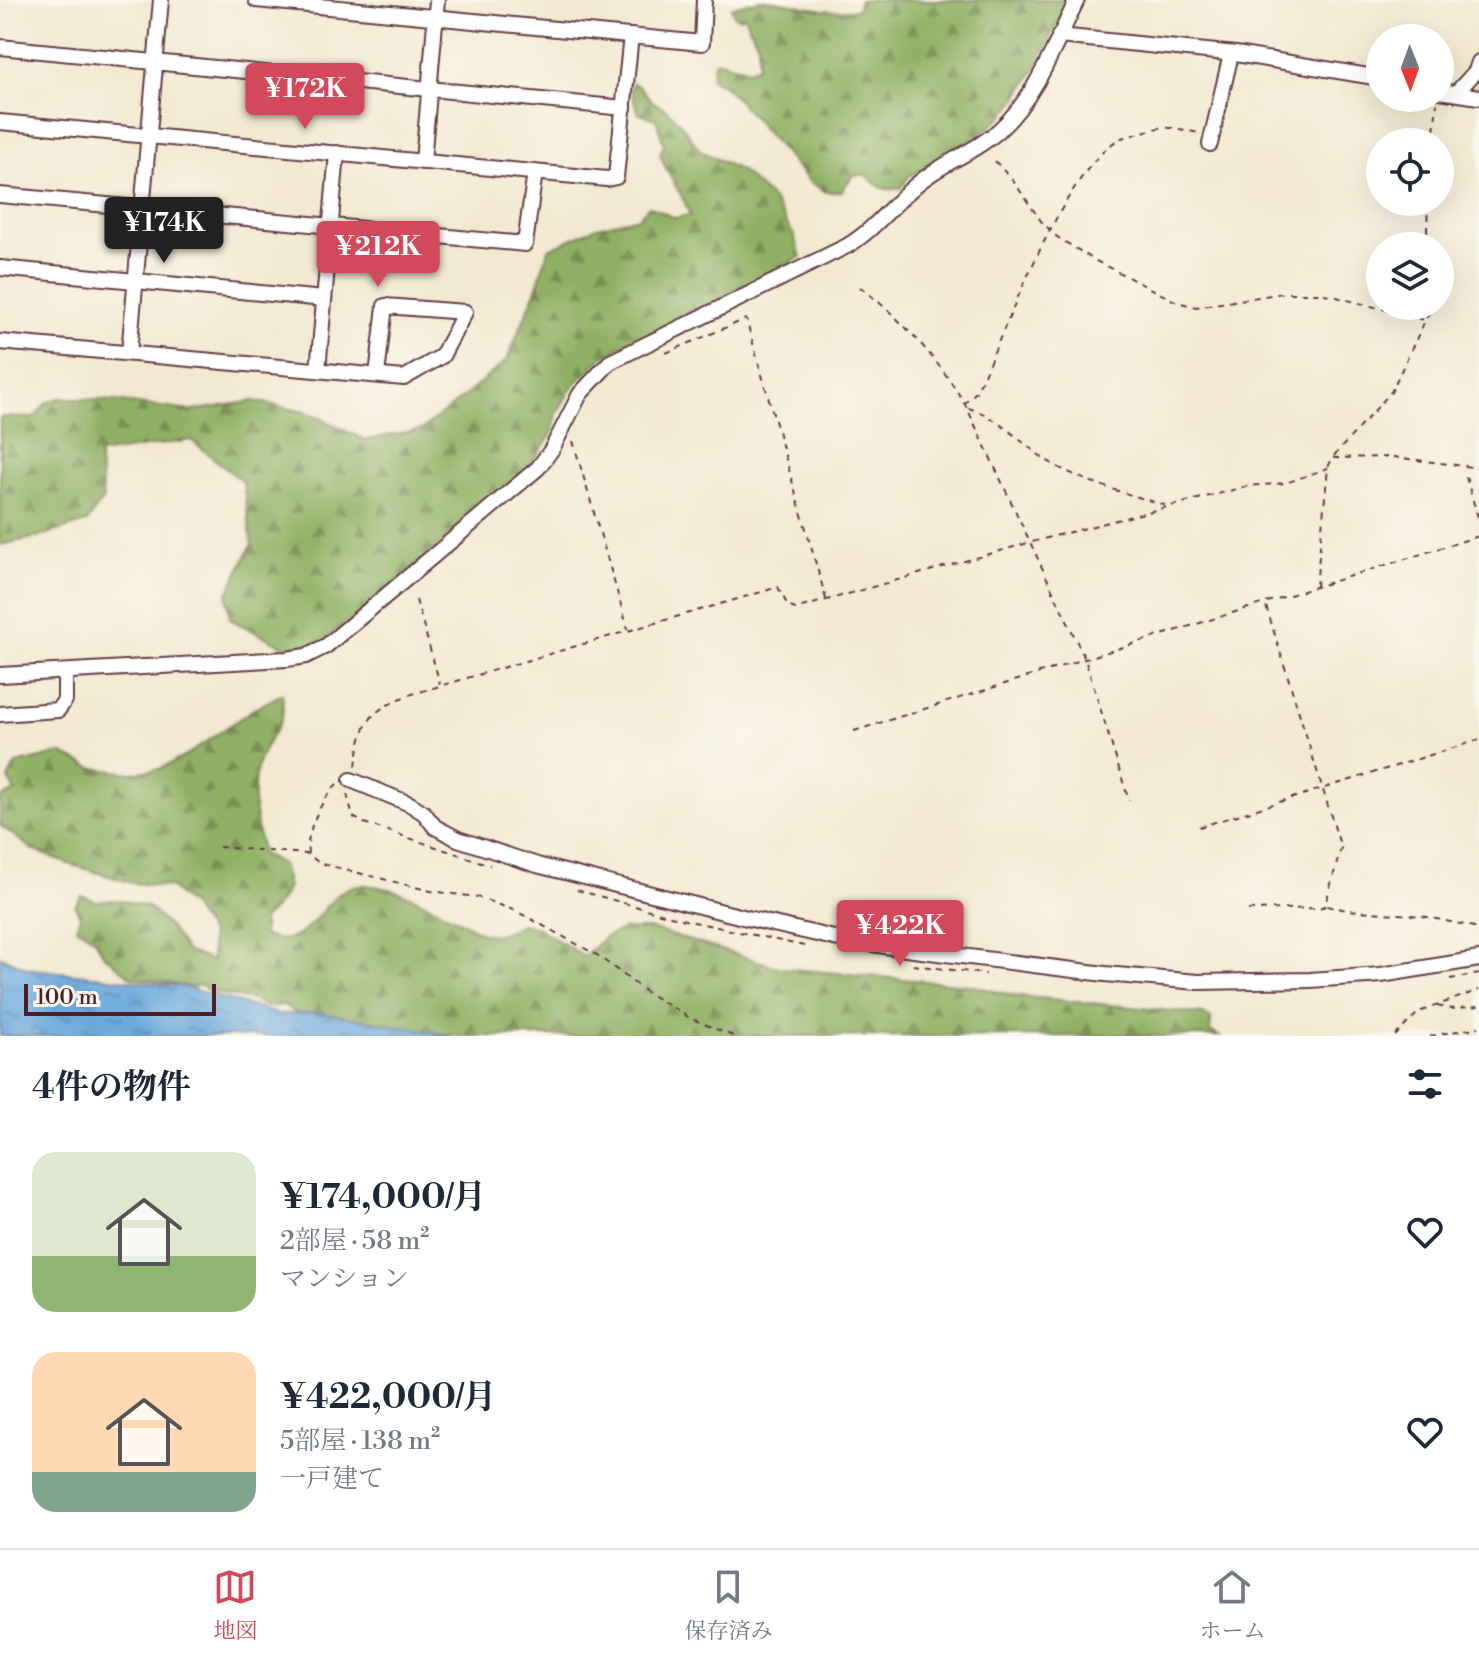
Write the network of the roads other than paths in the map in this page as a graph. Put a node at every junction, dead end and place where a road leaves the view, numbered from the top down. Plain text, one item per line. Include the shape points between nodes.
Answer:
1 (161, 0) edge
2 (256, 0) edge
3 (437, 0) edge
4 (704, 0) edge
5 (1077, 0) edge
6 (436, 17) junction
7 (631, 36) junction
8 (1059, 36) junction
9 (0, 47) edge
10 (1231, 54) junction
11 (156, 62) junction
12 (1479, 62) edge
13 (1366, 76) edge
14 (429, 89) junction
15 (1456, 93) joint
16 (1479, 97) edge
17 (624, 108) junction
18 (0, 122) edge
19 (149, 136) junction
20 (1211, 140) road end
21 (337, 153) junction
22 (423, 162) junction
23 (535, 172) junction
24 (0, 195) edge
25 (142, 208) junction
26 (330, 226) junction
27 (0, 268) edge
28 (136, 281) junction
29 (324, 299) junction
30 (0, 342) edge
31 (129, 353) junction
32 (318, 370) junction
33 (377, 375) junction
34 (65, 672) junction
35 (0, 675) edge
36 (0, 714) edge
37 (351, 780) road end
38 (1479, 959) edge

1 - 11 street
2 - 6 street
3 - 6 street
4 - 7 street via 702,43
5 - 8 street
6 - 7 street
6 - 14 street
7 - 17 street
8 - 10 street
8 - 34 street via 1031,89 998,131 927,176 859,239 601,370 575,401 538,468 326,646 287,659
9 - 11 street
10 - 13 street
10 - 20 street
11 - 14 street
11 - 19 street
12 - 15 street
14 - 17 street
14 - 22 street
15 - 16 street
17 - 23 street via 616,177
18 - 19 street
19 - 21 street
19 - 25 street
21 - 22 street
21 - 26 street
22 - 23 street
23 - 26 street via 525,244
24 - 25 street
25 - 26 street
25 - 28 street
26 - 29 street
27 - 28 street
28 - 29 street
28 - 31 street
29 - 32 street
30 - 31 street
31 - 32 street
32 - 33 street
33 - 33 street via 404,378 442,356 465,312 385,306
34 - 35 street
34 - 36 street via 65,700 58,710
37 - 38 street via 410,804 458,839 537,865 834,938 1198,982 1381,975

